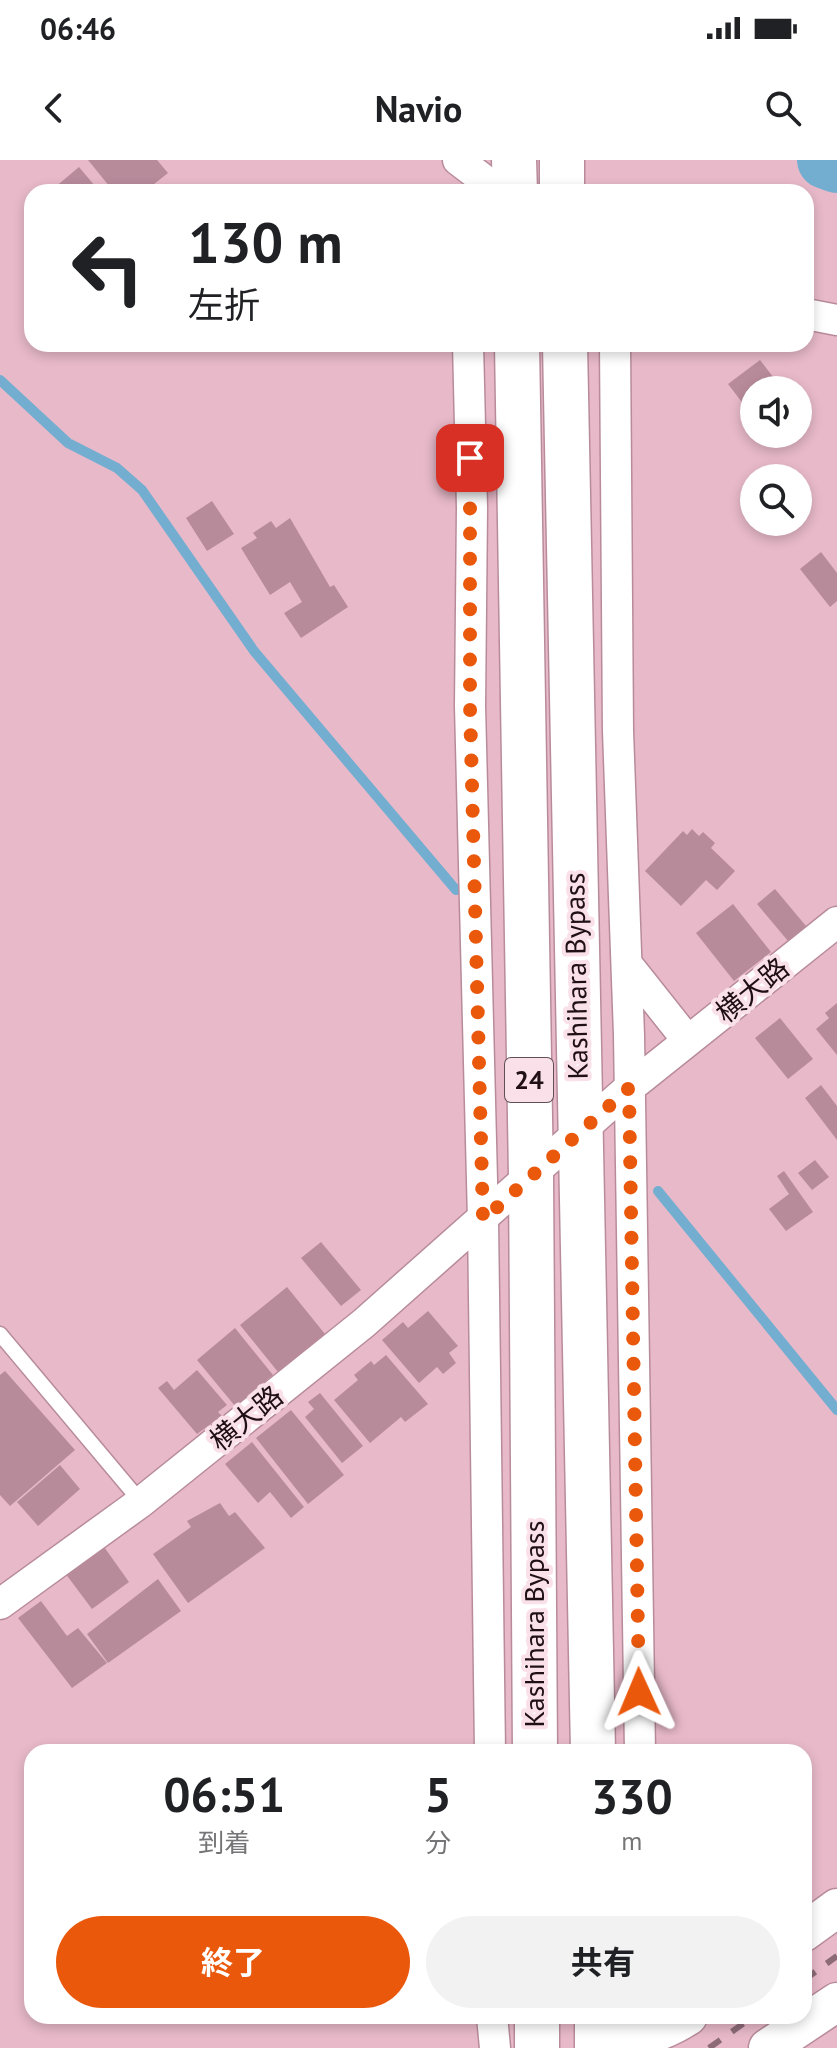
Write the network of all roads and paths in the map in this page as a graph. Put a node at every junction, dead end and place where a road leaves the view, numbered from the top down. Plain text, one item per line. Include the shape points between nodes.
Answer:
1 (514, 160) edge
2 (562, 160) edge
3 (462, 173) edge
4 (484, 184) edge
5 (515, 184) edge
6 (562, 184) edge
7 (814, 316) edge
8 (837, 320) edge
9 (468, 352) edge
10 (517, 352) edge
11 (565, 352) edge
12 (615, 352) edge
13 (837, 922) edge
14 (627, 964) junction
15 (688, 1041) junction
16 (629, 1088) junction
17 (579, 1133) junction
18 (531, 1177) junction
19 (483, 1220) junction
20 (0, 1334) edge
21 (141, 1502) junction
22 (0, 1604) edge
23 (490, 1744) edge
24 (535, 1744) edge
25 (593, 1744) edge
26 (640, 1744) edge
27 (837, 1908) edge
28 (812, 1926) edge
29 (837, 2002) edge
30 (812, 2019) edge
31 (493, 2024) edge
32 (537, 2024) edge
33 (672, 2024) edge
34 (804, 2024) edge
35 (610, 2031) edge
36 (495, 2048) edge
37 (537, 2048) edge
38 (768, 2048) edge

1 - 5 highway
2 - 6 highway
3 - 4 street
7 - 8 street
9 - 19 street via 470,706
10 - 18 highway, Kashihara Bypass / 24
11 - 17 highway, Kashihara Bypass / 24
12 - 14 street via 618,731
13 - 15 street, 横大路
14 - 15 street
14 - 16 street
15 - 16 street, 横大路
16 - 17 street, 横大路
16 - 26 street
17 - 18 street, 横大路
17 - 25 highway, Kashihara Bypass / 24
18 - 19 street, 横大路
18 - 24 highway, Kashihara Bypass / 24
19 - 21 street, 横大路
19 - 23 street
20 - 21 lane
21 - 22 street, 横大路
27 - 28 street
29 - 30 street
31 - 36 street
32 - 37 highway
33 - 35 street via 649,2036
34 - 38 street

